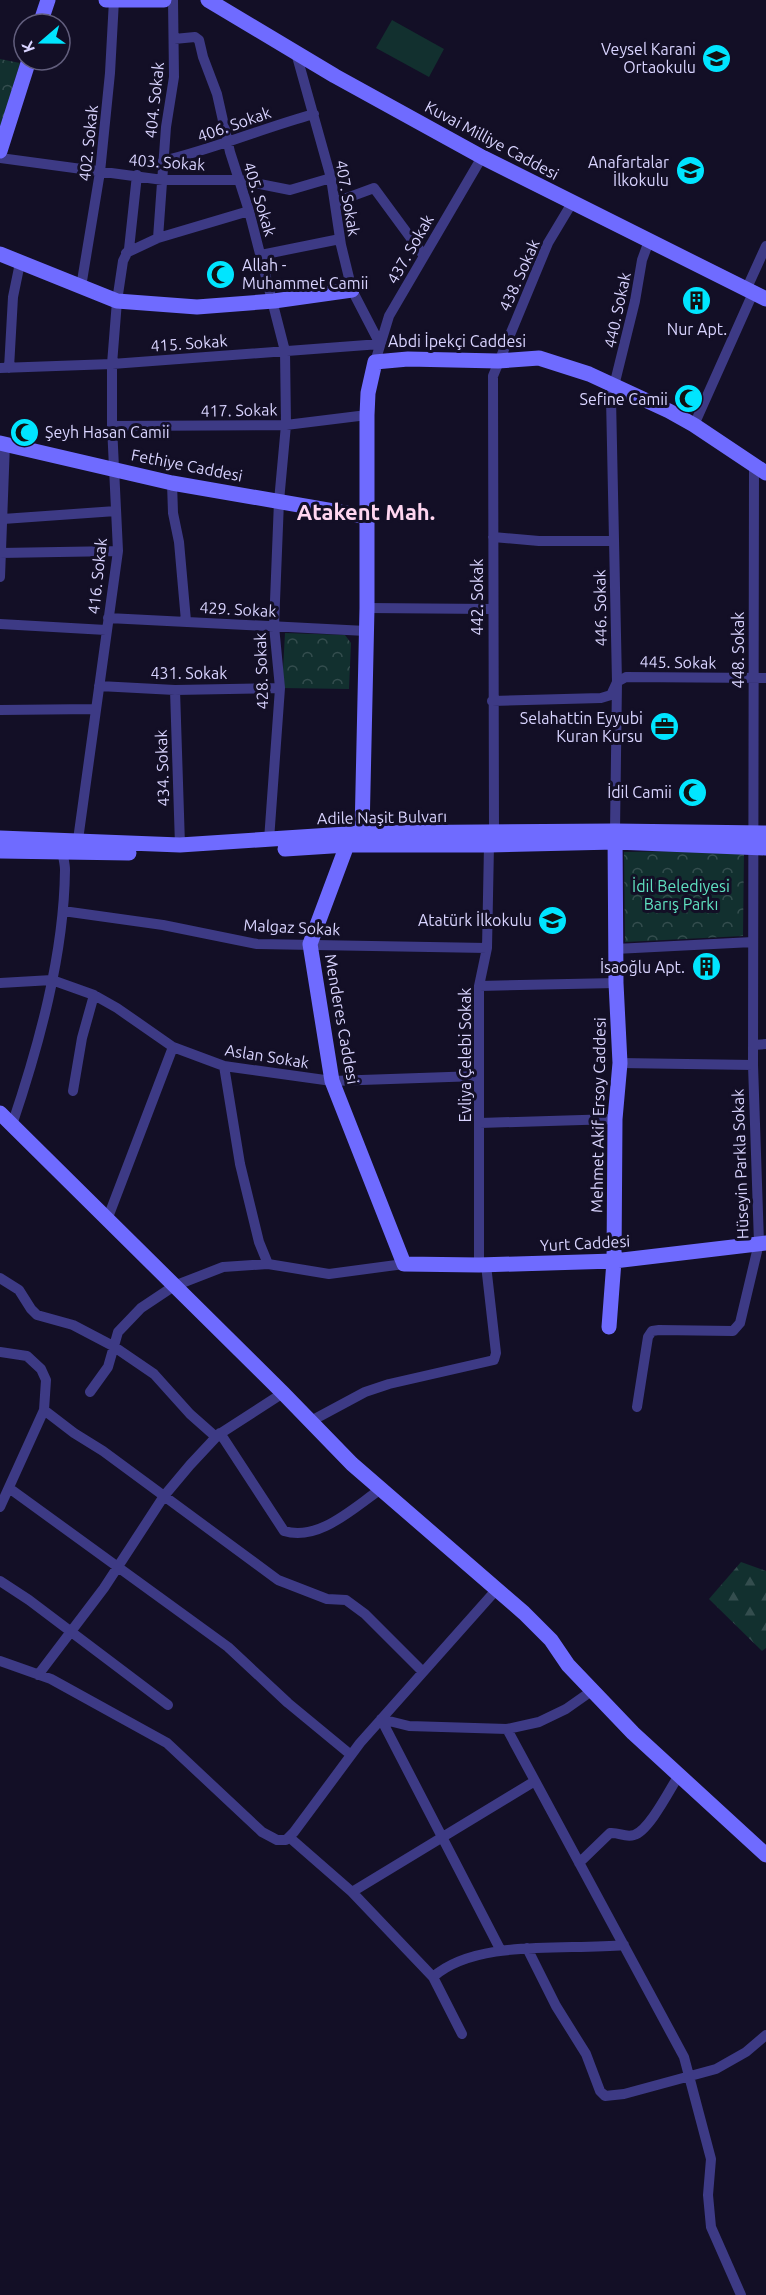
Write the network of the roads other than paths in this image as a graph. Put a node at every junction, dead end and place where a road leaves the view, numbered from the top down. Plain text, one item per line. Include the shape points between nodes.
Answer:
1 (106, 0) edge
2 (114, 0) edge
3 (164, 0) edge
4 (173, 0) edge
5 (208, 0) edge
6 (174, 39) junction
7 (296, 53) junction
8 (25, 72) edge
9 (314, 114) junction
10 (229, 141) junction
11 (0, 151) edge
12 (482, 157) junction
13 (0, 158) edge
14 (163, 161) junction
15 (100, 172) junction
16 (136, 175) junction
17 (331, 178) junction
18 (163, 180) junction
19 (240, 180) junction
20 (336, 202) junction
21 (572, 203) junction
22 (249, 211) junction
23 (158, 238) junction
24 (340, 239) junction
25 (649, 241) junction
26 (766, 246) edge
27 (126, 253) junction
28 (0, 254) edge
29 (261, 255) junction
30 (424, 256) junction
31 (20, 263) junction
32 (81, 287) junction
33 (352, 290) junction
34 (755, 294) edge
35 (117, 301) junction
36 (273, 301) junction
37 (380, 344) junction
38 (285, 351) junction
39 (498, 361) junction
40 (375, 362) junction
41 (112, 364) junction
42 (4, 368) edge
43 (613, 385) junction
44 (367, 416) junction
45 (694, 424) junction
46 (286, 425) junction
47 (112, 426) junction
48 (3, 443) edge
49 (114, 469) junction
50 (760, 470) edge
51 (172, 483) junction
52 (279, 501) junction
53 (116, 510) junction
54 (368, 517) junction
55 (3, 519) junction
56 (493, 537) junction
57 (614, 541) junction
58 (118, 551) junction
59 (1, 553) edge
60 (0, 577) edge
61 (367, 608) junction
62 (492, 609) junction
63 (108, 618) junction
64 (186, 621) junction
65 (0, 624) edge
66 (274, 626) junction
67 (106, 630) junction
68 (366, 630) junction
69 (753, 678) junction
70 (766, 678) edge
71 (617, 681) junction
72 (99, 686) junction
73 (280, 688) junction
74 (175, 690) junction
75 (492, 701) junction
76 (96, 709) junction
77 (0, 710) edge
78 (362, 833) junction
79 (615, 837) junction
80 (0, 838) edge
81 (491, 839) junction
82 (269, 840) junction
83 (759, 841) edge
84 (180, 845) junction
85 (347, 845) junction
86 (69, 847) junction
87 (0, 851) edge
88 (63, 911) junction
89 (753, 942) junction
90 (310, 944) junction
91 (487, 948) junction
92 (615, 950) junction
93 (52, 980) junction
94 (0, 983) edge
95 (616, 983) junction
96 (479, 986) junction
97 (94, 995) junction
98 (766, 1044) edge
99 (754, 1045) junction
100 (173, 1047) junction
101 (620, 1063) junction
102 (753, 1065) junction
103 (224, 1066) junction
104 (478, 1076) junction
105 (332, 1081) junction
106 (73, 1091) dead end
107 (0, 1113) edge
108 (615, 1119) junction
109 (480, 1124) junction
110 (12, 1125) junction
111 (107, 1220) junction
112 (762, 1243) edge
113 (614, 1261) junction
114 (268, 1264) junction
115 (404, 1264) junction
116 (482, 1265) junction
117 (0, 1278) edge
118 (174, 1286) junction
119 (609, 1327) dead end
120 (112, 1346) junction
121 (0, 1352) edge
122 (90, 1392) dead end
123 (283, 1393) junction
124 (637, 1407) dead end
125 (44, 1410) junction
126 (311, 1421) junction
127 (218, 1435) junction
128 (9, 1488) junction
129 (381, 1489) junction
130 (164, 1496) junction
131 (0, 1507) edge
132 (117, 1568) junction
133 (0, 1581) edge
134 (497, 1589) junction
135 (69, 1632) junction
136 (0, 1661) edge
137 (423, 1672) junction
138 (38, 1675) junction
139 (593, 1690) junction
140 (168, 1705) dead end
141 (381, 1719) junction
142 (507, 1729) junction
143 (351, 1755) junction
144 (679, 1775) junction
145 (535, 1781) junction
146 (289, 1837) junction
147 (443, 1838) junction
148 (766, 1855) edge
149 (579, 1863) junction
150 (352, 1892) junction
151 (624, 1945) junction
152 (527, 1948) junction
153 (500, 1949) junction
154 (433, 1977) junction
155 (462, 2034) dead end
156 (766, 2035) edge
157 (690, 2077) junction
158 (741, 2295) edge

1 - 2 street
2 - 3 street
2 - 15 street, 402. Sokak
4 - 6 street, 404. Sokak
5 - 7 street, Kuvai Milliye Caddesi
6 - 10 street, 405. Sokak via 199,40
6 - 14 street, 404. Sokak via 174,77
7 - 9 street, 407. Sokak
7 - 12 street, Kuvai Milliye Caddesi
8 - 11 street
9 - 10 street, 406. Sokak
9 - 17 street, 407. Sokak
10 - 14 street, 406. Sokak
10 - 19 street, 405. Sokak
12 - 21 street, Kuvai Milliye Caddesi
12 - 30 street, 437. Sokak
13 - 15 street, 403. Sokak
14 - 18 street, 404. Sokak
15 - 16 street, 403. Sokak
15 - 32 street, 402. Sokak
16 - 18 street, 403. Sokak
16 - 27 street, 416. Sokak
17 - 19 street, 403. Sokak via 290,190
17 - 20 street, 407. Sokak
18 - 19 street, 403. Sokak
18 - 23 street, 404. Sokak
19 - 22 street, 405. Sokak
20 - 24 street, 407. Sokak
20 - 30 street via 374,188
21 - 25 street, Kuvai Milliye Caddesi
21 - 39 street, 438. Sokak via 548,243
22 - 23 street
22 - 29 street, 405. Sokak
23 - 27 street
24 - 29 street
24 - 33 street, 407. Sokak
25 - 34 street, Kuvai Milliye Caddesi
25 - 43 street, 440. Sokak
26 - 34 street
27 - 35 street, 416. Sokak
28 - 31 street
29 - 36 street, 405. Sokak
30 - 37 street, 437. Sokak via 389,316
31 - 32 street
31 - 42 street
32 - 35 street
33 - 36 street
33 - 37 street, 407. Sokak
34 - 45 street
35 - 36 street via 197,307
35 - 41 street, 416. Sokak
36 - 38 street, 405. Sokak
37 - 38 street, 415. Sokak
37 - 40 street, 437. Sokak
38 - 41 street, 415. Sokak
38 - 46 street, 405. Sokak
39 - 40 street, Abdi İpekçi Caddesi
39 - 43 street, Abdi İpekçi Caddesi via 539,358
39 - 56 street, 442. Sokak via 492,376
40 - 44 street, Abdi İpekçi Caddesi
41 - 42 street, 415. Sokak
41 - 47 street, 416. Sokak
43 - 45 street, Abdi İpekçi Caddesi
43 - 57 street, 446. Sokak
44 - 46 street, 417. Sokak
44 - 54 street, Abdi İpekçi Caddesi
45 - 50 street, Abdi İpekçi Caddesi
46 - 47 street, 417. Sokak
46 - 52 street, 405. Sokak
47 - 49 street, 416. Sokak
48 - 49 street, Fethiye Caddesi
48 - 55 street
49 - 51 street, Fethiye Caddesi
49 - 53 street, 416. Sokak
50 - 69 street, 448. Sokak
51 - 52 street, Fethiye Caddesi
51 - 64 street via 172,513 179,542
52 - 54 street, Fethiye Caddesi
52 - 66 street, 428. Sokak
53 - 55 street
53 - 58 street, 416. Sokak
54 - 61 street, Abdi İpekçi Caddesi
55 - 59 street
56 - 57 street via 539,542
56 - 62 street, 442. Sokak
57 - 71 street, 446. Sokak
58 - 59 street
58 - 63 street, 416. Sokak
59 - 60 street
61 - 62 street
61 - 68 street, Abdi İpekçi Caddesi
62 - 75 street, 442. Sokak
63 - 64 street, 429. Sokak
63 - 67 street, 416. Sokak
64 - 66 street, 429. Sokak
65 - 67 street
66 - 68 street, 429. Sokak
66 - 73 street, 428. Sokak
67 - 72 street, 416. Sokak
68 - 78 street, Abdi İpekçi Caddesi
69 - 70 street, 445. Sokak
69 - 71 street, 445. Sokak via 626,676
69 - 83 street, 448. Sokak
71 - 75 street, 445. Sokak via 611,695 601,698
71 - 79 street, 446. Sokak
72 - 74 street, 431. Sokak
72 - 76 street, 416. Sokak
73 - 74 street, 431. Sokak
73 - 82 street, 428. Sokak
74 - 84 street, 434. Sokak
75 - 81 street, 442. Sokak
76 - 77 street
76 - 86 street, 416. Sokak
78 - 81 street, Adile Naşit Bulvarı
78 - 82 street, Adile Naşit Bulvarı
79 - 81 street, Adile Naşit Bulvarı
79 - 83 street, Adile Naşit Bulvarı
79 - 92 street, Mehmet Akif Ersoy Caddesi
80 - 86 street, Adile Naşit Bulvarı
81 - 85 street, Adile Naşit Bulvarı
81 - 91 street, Evliya Çelebi Sokak
82 - 84 street, Adile Naşit Bulvarı
83 - 89 street, Hüseyin Parkla Sokak
84 - 86 street, Adile Naşit Bulvarı
85 - 86 street, Adile Naşit Bulvarı via 262,850
85 - 90 street, Menderes Caddesi
86 - 87 street, Adile Naşit Bulvarı
86 - 88 street, 416. Sokak
88 - 90 street, Malgaz Sokak via 257,944
88 - 93 street, 416. Sokak
89 - 92 street
89 - 99 street, Hüseyin Parkla Sokak
90 - 91 street, Malgaz Sokak
90 - 105 street, Menderes Caddesi
91 - 96 street, Evliya Çelebi Sokak
92 - 95 street, Mehmet Akif Ersoy Caddesi
93 - 94 street, Aslan Sokak
93 - 97 street, Aslan Sokak
93 - 110 street, 416. Sokak via 32,1065
95 - 96 street
95 - 101 street, Mehmet Akif Ersoy Caddesi
96 - 104 street, Evliya Çelebi Sokak
97 - 100 street, Aslan Sokak
97 - 106 street
98 - 99 street
99 - 102 street, Hüseyin Parkla Sokak
100 - 103 street, Aslan Sokak
100 - 111 street
101 - 102 street
101 - 108 street, Mehmet Akif Ersoy Caddesi
102 - 112 street, Hüseyin Parkla Sokak
103 - 105 street, Aslan Sokak
103 - 114 street via 240,1164
104 - 105 street, Aslan Sokak
104 - 109 street, Evliya Çelebi Sokak
105 - 115 street, Menderes Caddesi
107 - 110 street
108 - 109 street
108 - 113 street, Mehmet Akif Ersoy Caddesi
109 - 116 street, Evliya Çelebi Sokak
110 - 111 street
111 - 118 street
112 - 113 street, Yurt Caddesi
112 - 124 street, Hüseyin Parkla Sokak via 740,1323 733,1331 652,1331
113 - 116 street, Yurt Caddesi
113 - 119 street, Mehmet Akif Ersoy Caddesi
114 - 115 street via 329,1274
114 - 118 street via 223,1267
115 - 116 street, Yurt Caddesi
116 - 126 street, Evliya Çelebi Sokak via 494,1360 365,1392
117 - 120 street via 19,1290 37,1316 73,1325
118 - 120 street via 141,1308 118,1332
118 - 123 street
120 - 122 street via 108,1367
120 - 127 street via 154,1374 190,1414
121 - 125 street via 27,1356 41,1369 46,1380
123 - 126 street
123 - 127 street
125 - 128 street
125 - 130 street
126 - 129 street
127 - 129 street via 284,1531 293,1534 332,1523
127 - 130 street
128 - 131 street
128 - 132 street
129 - 134 street
130 - 132 street
130 - 137 street via 278,1580 327,1599 346,1600
132 - 135 street
132 - 143 street via 228,1647
133 - 135 street
134 - 137 street
134 - 139 street via 551,1640 567,1665
135 - 138 street
135 - 140 street
136 - 138 street
137 - 141 street
138 - 146 street via 167,1743 262,1832 277,1840
139 - 142 street via 539,1722
139 - 144 street
141 - 142 street via 409,1726
141 - 143 street
141 - 147 street
142 - 145 street
143 - 146 street
144 - 148 street
144 - 149 street via 642,1831 627,1837 610,1833
145 - 147 street
145 - 149 street
146 - 150 street
147 - 150 street
147 - 153 street
149 - 151 street
150 - 154 street
151 - 152 street
151 - 157 street via 684,2057
152 - 153 street
152 - 157 street via 605,2096
153 - 154 street via 441,1970
154 - 155 street
156 - 157 street via 716,2069
157 - 158 street via 711,2159 711,2227

